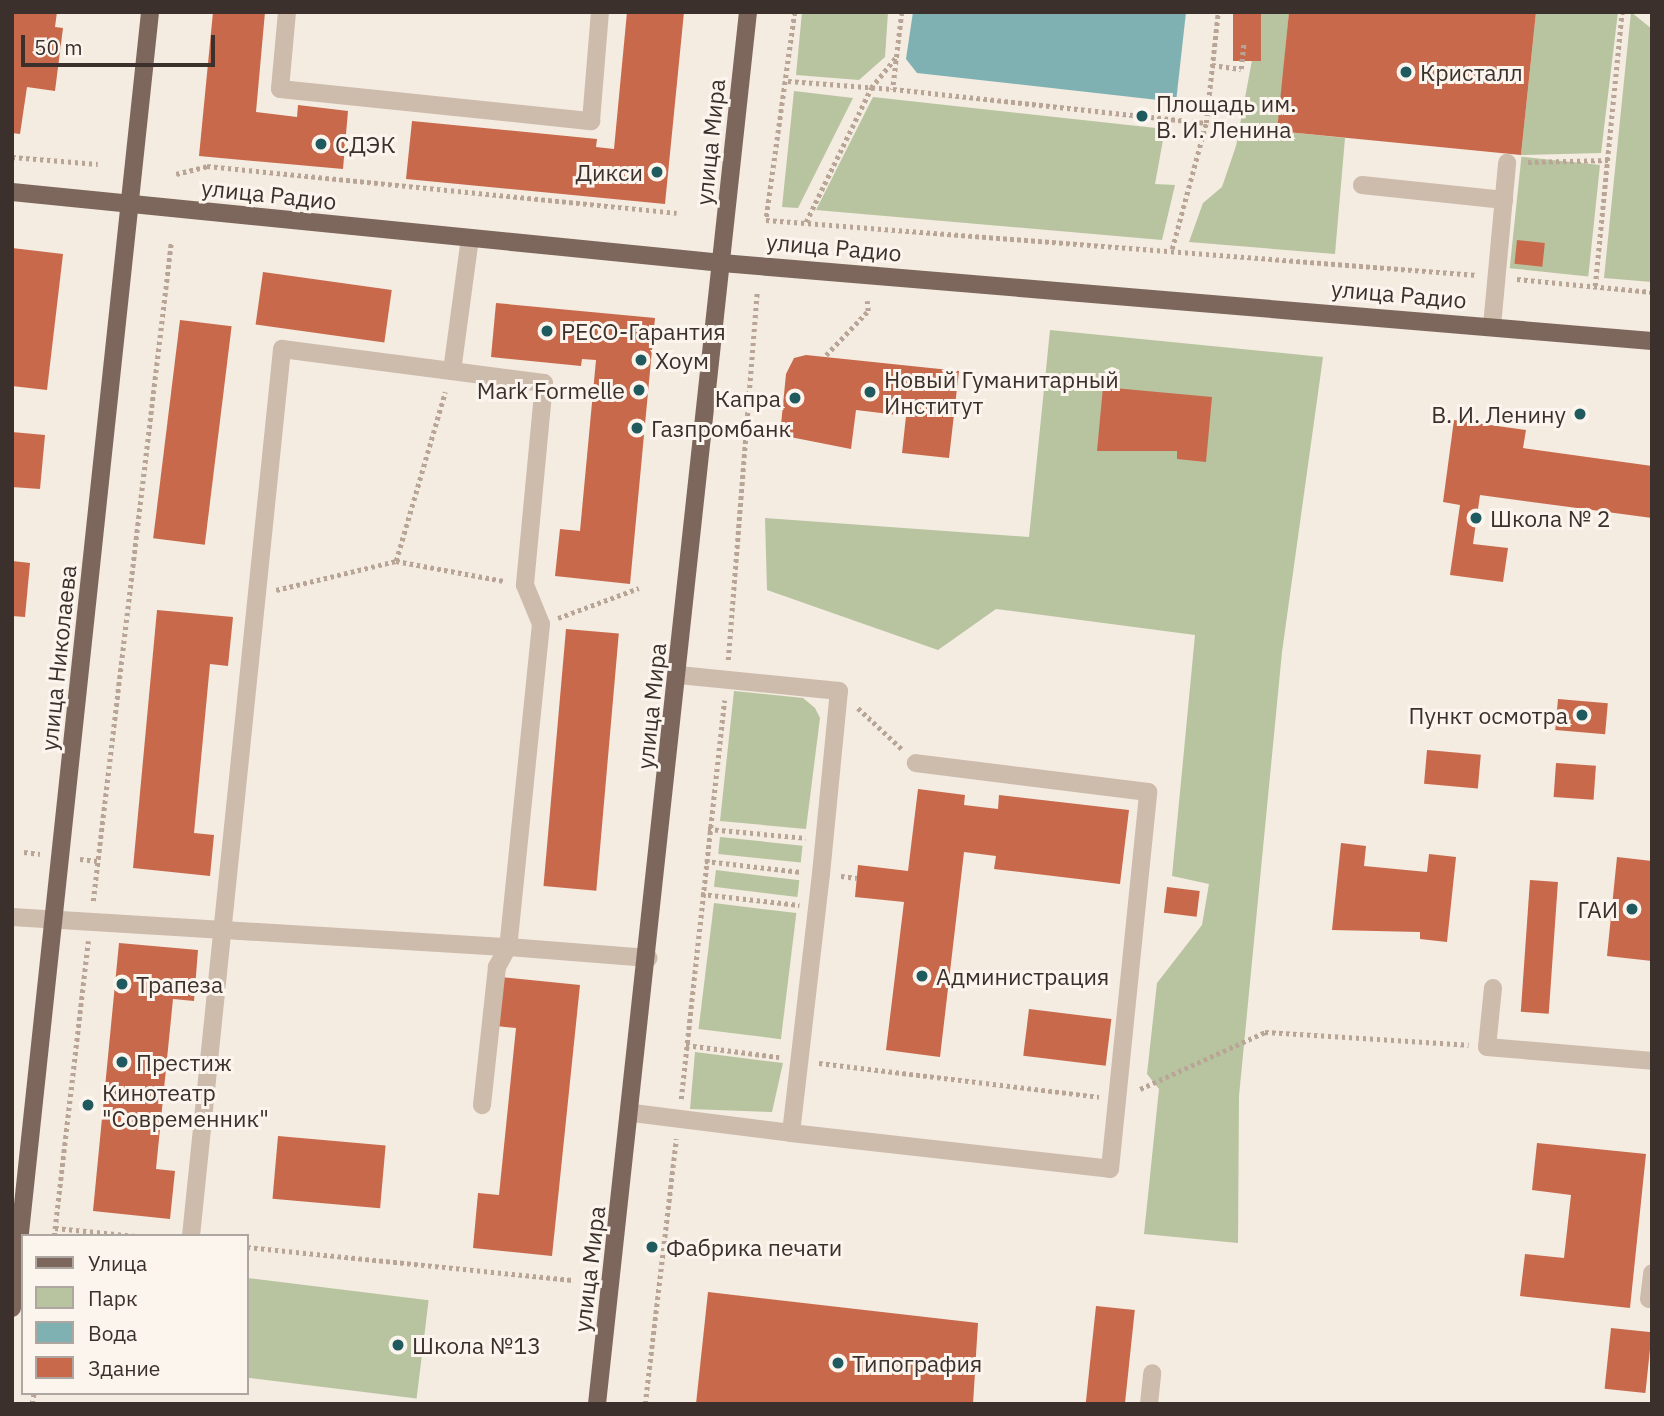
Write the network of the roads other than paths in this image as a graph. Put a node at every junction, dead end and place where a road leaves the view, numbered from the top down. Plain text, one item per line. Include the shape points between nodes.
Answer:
1 (150, 12) edge
2 (287, 12) edge
3 (600, 12) edge
4 (748, 12) edge
5 (1507, 163) road end
6 (1362, 185) dead end
7 (12, 192) edge
8 (1504, 200) junction
9 (132, 205) junction
10 (470, 238) junction
11 (722, 263) junction
12 (1492, 326) junction
13 (1652, 341) edge
14 (452, 371) junction
15 (679, 675) junction
16 (916, 763) road end
17 (12, 916) edge
18 (54, 920) junction
19 (223, 928) junction
20 (508, 947) junction
21 (649, 958) junction
22 (1493, 988) dead end
23 (1652, 1061) edge
24 (482, 1105) dead end
25 (633, 1114) junction
26 (791, 1133) junction
27 (191, 1234) edge
28 (1652, 1273) edge
29 (1649, 1299) dead end
30 (12, 1308) edge
31 (1152, 1373) dead end
32 (597, 1404) edge
33 (1149, 1404) edge

1 - 9 main road, улица Николаева
2 - 3 street via 280,89 591,121
4 - 11 main road, улица Мира
5 - 8 street
6 - 8 street
7 - 9 main road, улица Радио
8 - 12 street
9 - 10 main road, улица Радио
9 - 18 main road, улица Николаева
10 - 11 main road, улица Радио
10 - 14 street
11 - 12 main road, улица Радио
11 - 15 main road, улица Мира
12 - 13 main road, улица Радио
14 - 19 street via 282,349
14 - 20 street via 544,383 526,585 541,624
15 - 21 main road, улица Мира
15 - 26 street via 839,691
16 - 26 street via 1148,792 1110,1169
17 - 18 street
18 - 19 street
18 - 30 main road, улица Николаева
19 - 20 street
19 - 27 street
20 - 21 street
20 - 24 street via 497,967
21 - 25 main road, улица Мира
22 - 23 street via 1487,1046
25 - 26 street
25 - 32 main road, улица Мира
28 - 29 street
31 - 33 street

